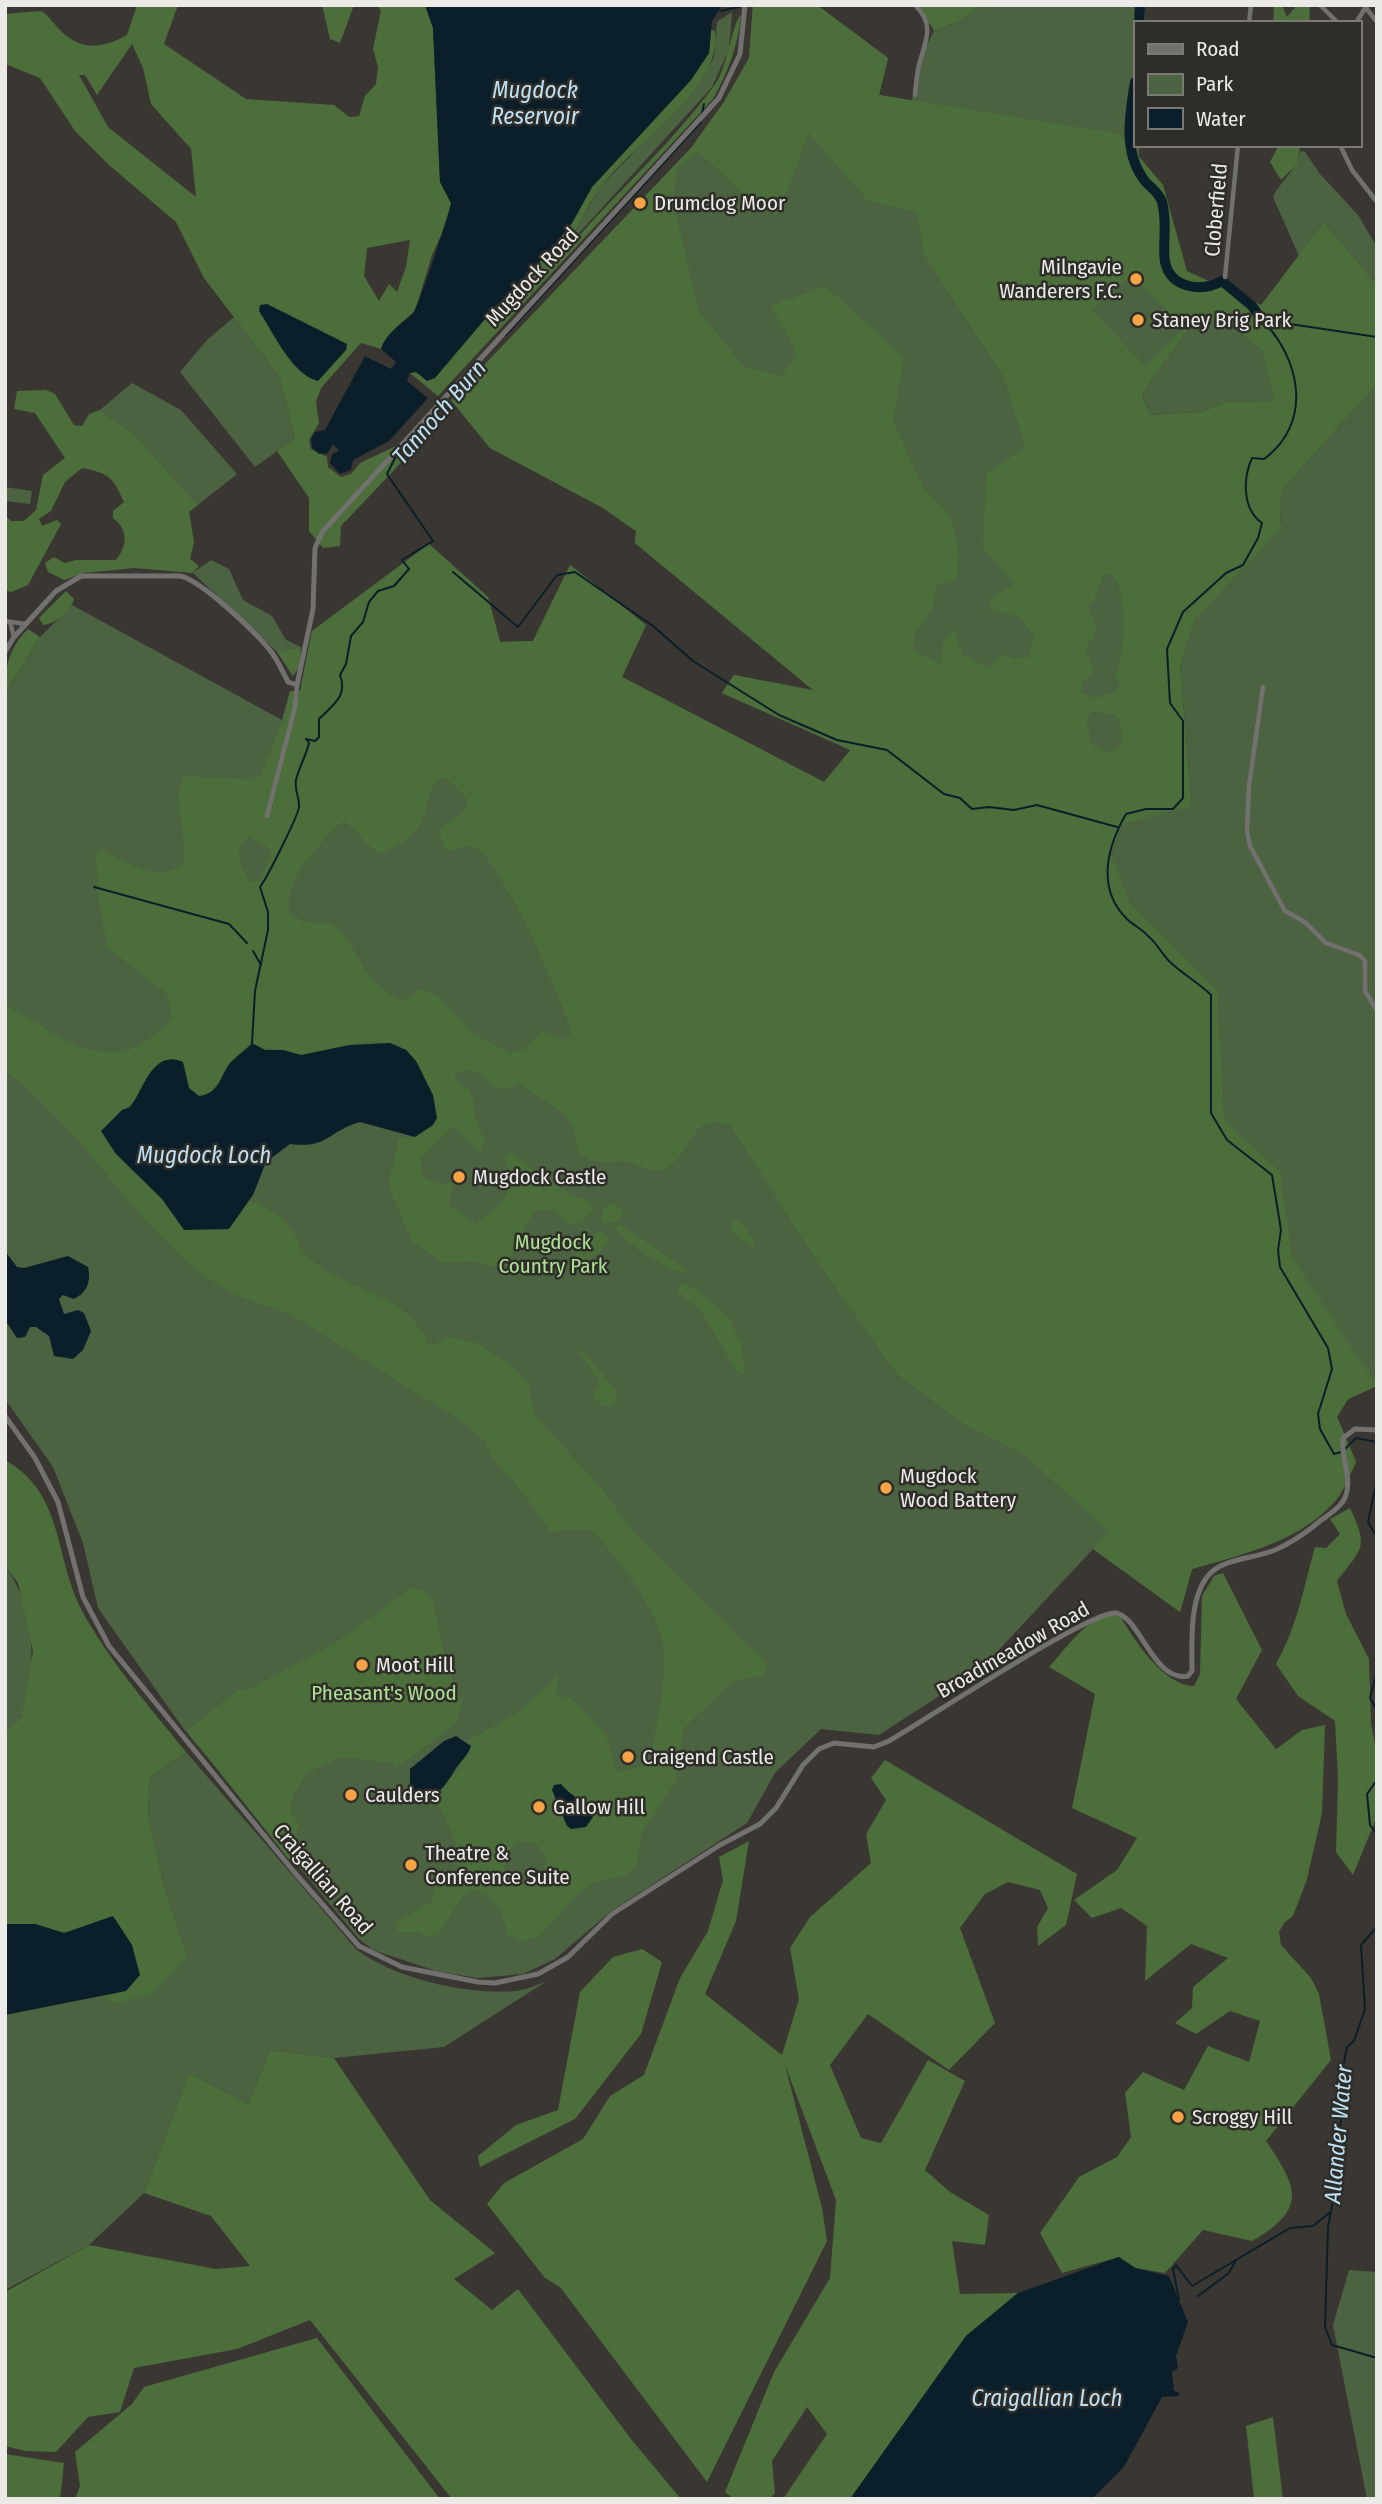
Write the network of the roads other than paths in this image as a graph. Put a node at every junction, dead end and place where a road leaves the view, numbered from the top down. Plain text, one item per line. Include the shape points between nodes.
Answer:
1 (745, 5) edge
2 (915, 5) edge
3 (1320, 5) edge
4 (1366, 6) edge
5 (1336, 21) edge
6 (1377, 22) edge
7 (915, 95) dead end
8 (1238, 147) edge
9 (1341, 147) edge
10 (1377, 202) edge
11 (1225, 277) dead end
12 (7, 621) edge
13 (25, 624) junction
14 (14, 637) junction
15 (5, 652) edge
16 (297, 685) junction
17 (1262, 687) dead end
18 (267, 816) dead end
19 (1377, 1011) edge
20 (5, 1416) edge
21 (1377, 1430) edge
22 (925, 1721) joint

1 - 16 street, Mugdock Road via 740,54 719,98 323,531 315,548 313,609
2 - 7 street via 929,26
3 - 5 street
4 - 6 street
8 - 11 street, Cloberfield
9 - 10 street
12 - 13 street
12 - 14 street
13 - 14 street
13 - 16 street via 57,591 81,576 162,574 194,579 260,638 288,682
14 - 15 street
16 - 18 street
17 - 19 street via 1249,786 1250,846 1285,911 1305,922 1326,943 1365,961 1365,991
20 - 22 street, Craigallian Road via 36,1458 58,1503 83,1597 109,1646 359,1945 402,1967 495,1983 538,1974 568,1957 612,1914 720,1844 760,1824 819,1749 834,1744 874,1747
21 - 22 street, Broadmeadow Road via 1350,1430 1343,1438 1345,1498 1318,1523 1278,1549 1225,1564 1208,1575 1197,1598 1188,1676 1176,1675 1158,1662 1124,1617 1108,1613 1060,1637

